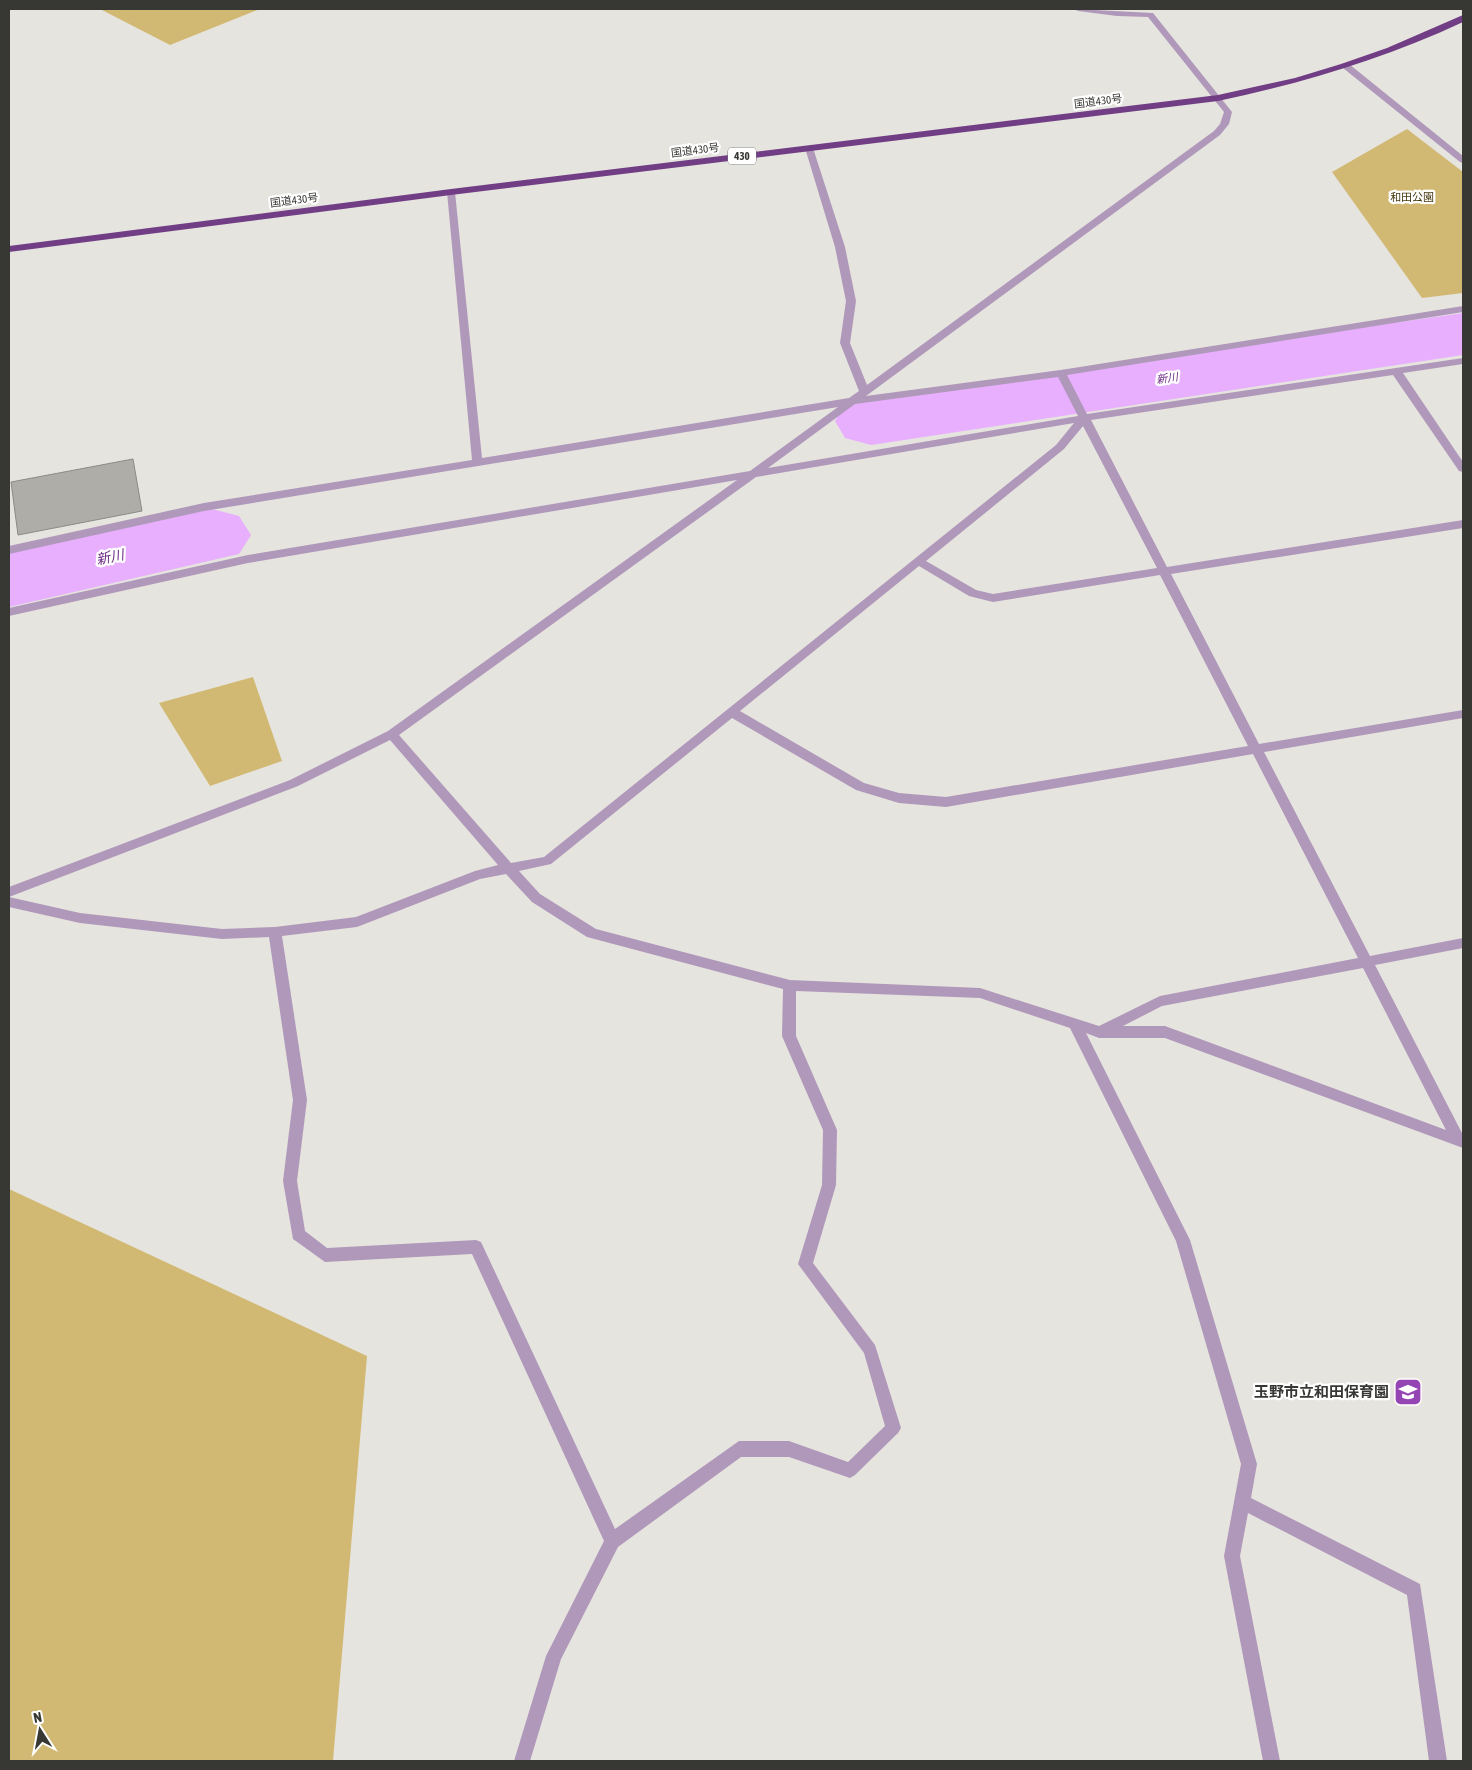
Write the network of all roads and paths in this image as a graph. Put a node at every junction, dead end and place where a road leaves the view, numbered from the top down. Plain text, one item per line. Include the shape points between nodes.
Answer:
1 (1078, 9) edge
2 (1463, 18) edge
3 (1346, 66) junction
4 (1218, 98) junction
5 (810, 148) junction
6 (1463, 160) edge
7 (451, 192) junction
8 (9, 249) edge
9 (1463, 309) edge
10 (1463, 362) edge
11 (1396, 372) junction
12 (1062, 376) junction
13 (865, 392) junction
14 (852, 401) junction
15 (1084, 418) junction
16 (477, 463) junction
17 (1463, 469) edge
18 (754, 473) junction
19 (1463, 524) edge
20 (9, 550) edge
21 (919, 561) junction
22 (1163, 571) junction
23 (9, 612) edge
24 (732, 712) junction
25 (1463, 714) edge
26 (392, 734) junction
27 (1256, 749) junction
28 (508, 868) junction
29 (9, 892) edge
30 (9, 902) edge
31 (275, 932) junction
32 (1463, 943) edge
33 (1365, 960) junction
34 (790, 985) junction
35 (1075, 1025) junction
36 (1099, 1032) junction
37 (1460, 1141) edge
38 (1242, 1502) junction
39 (612, 1541) junction
40 (522, 1761) edge
41 (1271, 1761) edge
42 (1438, 1761) edge

1 - 4 street via 1150,15
2 - 3 highway, 国道430号 / 430
3 - 4 highway, 国道430号 / 430 via 1285,84
3 - 6 street
4 - 5 highway, 国道430号 / 430
4 - 13 street via 1228,112 1217,133
5 - 7 highway, 国道430号 / 430
5 - 13 street via 840,246 851,301 845,343
7 - 8 highway, 国道430号 / 430
7 - 16 street
9 - 12 street
10 - 11 street
11 - 15 street
11 - 17 street
12 - 14 street
12 - 15 street
13 - 14 street
14 - 16 street
14 - 18 street
15 - 18 street
15 - 21 street via 1060,447
15 - 22 street
16 - 20 street via 204,507
18 - 23 street via 248,559
18 - 26 street
19 - 22 street
21 - 22 street via 974,593 994,598
21 - 24 street
22 - 27 street
24 - 27 street via 860,787 899,798 946,802
24 - 28 street via 547,861
25 - 27 street
26 - 28 street
26 - 29 street via 294,783
27 - 33 street
28 - 31 street via 479,874 357,922
28 - 34 street via 536,898 592,933
30 - 31 street via 89,919 222,934
31 - 39 street via 300,1100 290,1181 298,1234 325,1255 476,1247
32 - 33 street
33 - 36 street via 1160,1000
33 - 37 street
34 - 35 street via 980,993
34 - 39 street via 789,1036 830,1130 829,1185 805,1264 870,1350 893,1428 850,1470 789,1449 739,1449
35 - 36 street
35 - 38 street via 1183,1240 1249,1464
36 - 37 street via 1166,1032
38 - 41 street via 1232,1556
38 - 42 street via 1414,1590
39 - 40 street via 554,1656

